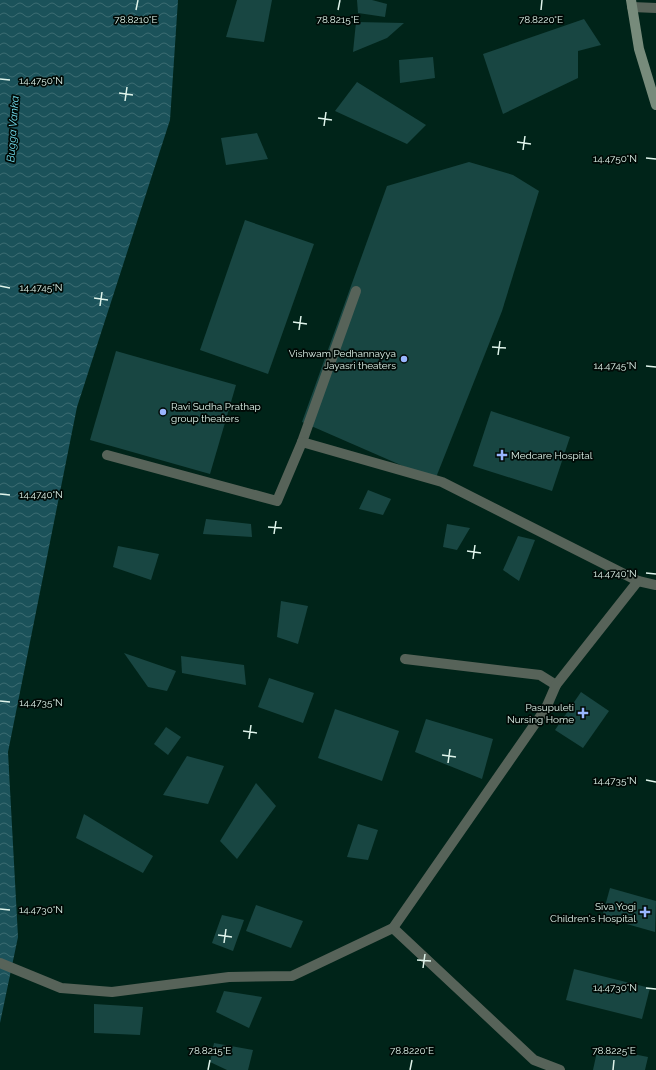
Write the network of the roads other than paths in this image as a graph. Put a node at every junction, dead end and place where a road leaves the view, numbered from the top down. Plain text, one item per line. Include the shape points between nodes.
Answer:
1 (632, 3) edge
2 (656, 8) edge
3 (656, 104) edge
4 (356, 291) dead end
5 (302, 442) junction
6 (108, 456) dead end
7 (638, 581) junction
8 (656, 585) edge
9 (405, 659) dead end
10 (556, 685) junction
11 (394, 928) junction
12 (0, 963) edge
13 (560, 1070) edge

1 - 2 street
1 - 3 main road via 639,50
4 - 5 street
5 - 6 street via 277,501
5 - 7 street via 442,482
7 - 8 street
7 - 10 street
9 - 10 street via 540,675
10 - 11 street via 546,708
11 - 12 street via 292,976 230,977 112,992 61,988
11 - 13 street via 534,1060

